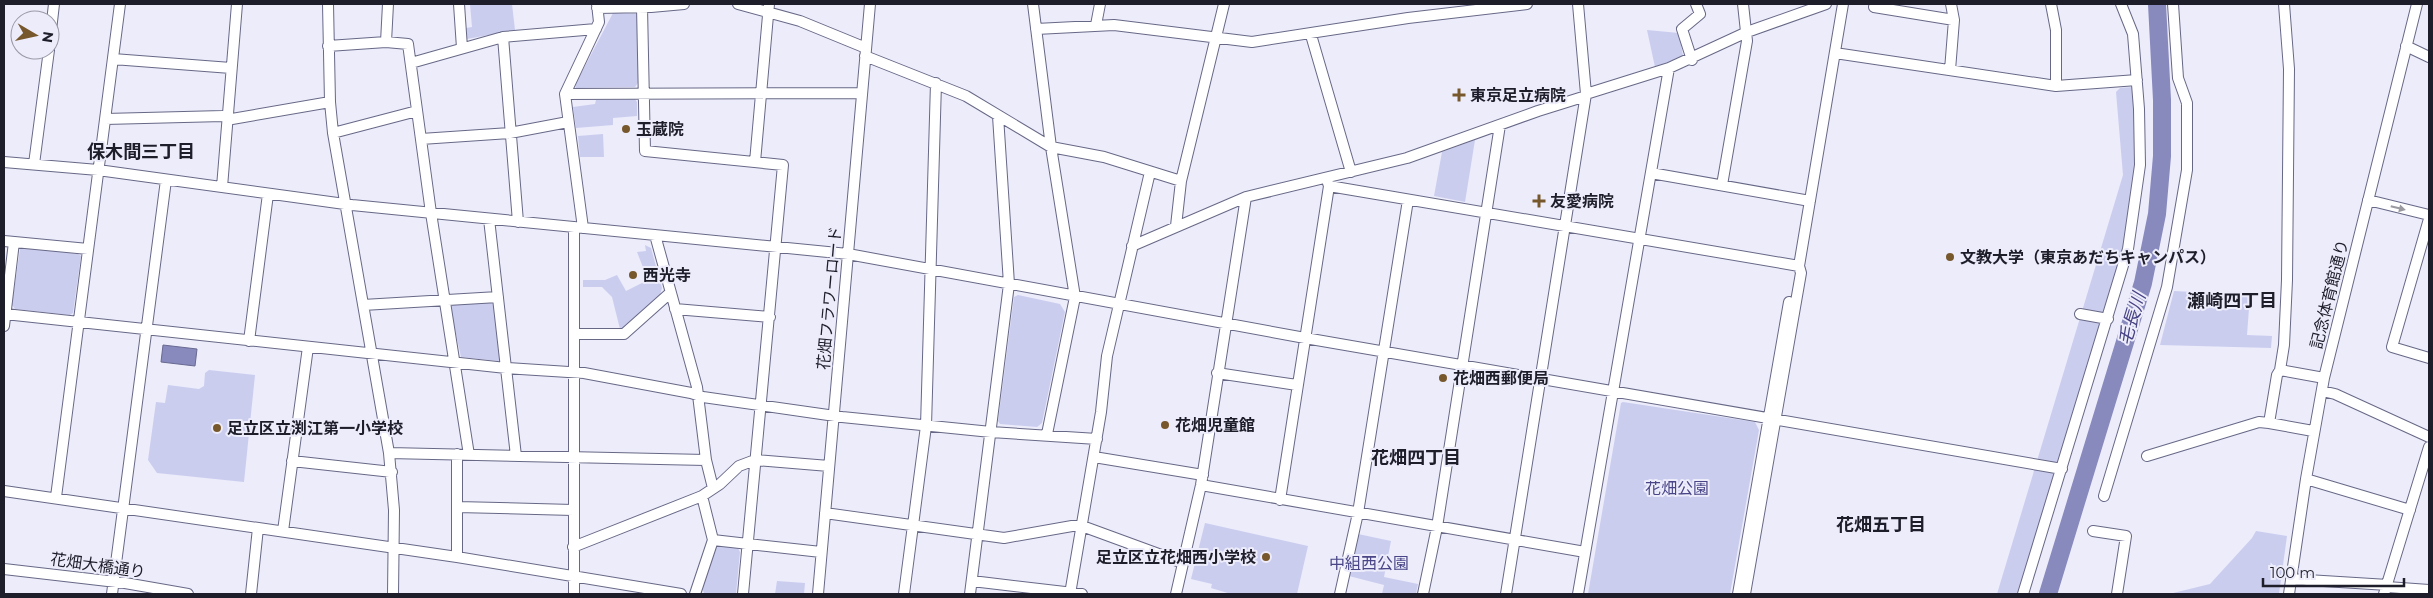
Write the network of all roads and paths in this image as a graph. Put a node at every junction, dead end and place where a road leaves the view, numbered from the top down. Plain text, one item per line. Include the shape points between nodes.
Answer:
1 (120, 4) edge
2 (237, 4) edge
3 (328, 4) edge
4 (388, 4) edge
5 (458, 4) edge
6 (684, 4) edge
7 (738, 4) edge
8 (870, 4) edge
9 (1033, 4) edge
10 (1100, 4) edge
11 (1224, 4) edge
12 (1527, 4) edge
13 (1578, 4) edge
14 (1696, 4) edge
15 (1743, 4) edge
16 (1826, 4) edge
17 (1843, 4) edge
18 (1875, 4) edge
19 (1951, 4) edge
20 (2051, 4) edge
21 (2122, 4) edge
22 (2173, 4) edge
23 (2284, 4) edge
24 (2417, 4) edge
25 (630, 5) edge
26 (597, 6) edge
27 (642, 7) junction
28 (768, 7) edge
29 (1954, 20) junction
30 (1096, 26) junction
31 (596, 29) junction
32 (1036, 29) junction
33 (1747, 32) junction
34 (1311, 34) junction
35 (503, 37) junction
36 (1216, 38) junction
37 (386, 42) junction
38 (328, 46) junction
39 (2406, 46) junction
40 (462, 48) junction
41 (866, 52) junction
42 (1835, 53) junction
43 (2429, 57) edge
44 (113, 59) junction
45 (48, 60) edge
46 (1692, 60) junction
47 (411, 63) junction
48 (231, 68) junction
49 (1669, 68) junction
50 (1950, 70) junction
51 (2137, 80) junction
52 (936, 83) junction
53 (2056, 86) junction
54 (645, 93) junction
55 (761, 93) junction
56 (862, 93) junction
57 (565, 94) junction
58 (1586, 95) junction
59 (330, 102) junction
60 (418, 112) junction
61 (998, 116) junction
62 (228, 118) junction
63 (105, 119) junction
64 (568, 122) junction
65 (1500, 125) junction
66 (333, 133) junction
67 (510, 133) junction
68 (421, 139) junction
69 (1051, 146) junction
70 (4, 162) edge
71 (755, 162) junction
72 (34, 164) junction
73 (98, 170) junction
74 (1150, 172) junction
75 (1351, 172) junction
76 (1651, 173) junction
77 (166, 180) junction
78 (1181, 182) junction
79 (1328, 182) junction
80 (1722, 185) junction
81 (222, 187) junction
82 (268, 194) junction
83 (1246, 198) junction
84 (1408, 200) junction
85 (1810, 200) junction
86 (2368, 200) junction
87 (344, 204) junction
88 (1487, 212) junction
89 (431, 213) junction
90 (2429, 217) edge
91 (489, 219) junction
92 (518, 222) junction
93 (1176, 226) junction
94 (1566, 226) junction
95 (578, 228) junction
96 (655, 235) junction
97 (1640, 239) junction
98 (9, 241) edge
99 (1132, 246) junction
100 (776, 247) junction
101 (88, 249) junction
102 (848, 254) junction
103 (1799, 266) junction
104 (931, 269) junction
105 (1009, 284) junction
106 (670, 293) junction
107 (498, 297) junction
108 (1075, 297) junction
109 (445, 300) junction
110 (363, 305) junction
111 (1118, 305) junction
112 (675, 309) junction
113 (5, 314) junction
114 (2080, 314) dead end
115 (770, 318) junction
116 (2108, 319) junction
117 (78, 323) junction
118 (1226, 324) junction
119 (4, 326) edge
120 (146, 330) junction
121 (574, 334) junction
122 (1305, 338) junction
123 (249, 341) junction
124 (308, 347) junction
125 (1384, 351) junction
126 (373, 353) junction
127 (2429, 358) edge
128 (456, 362) junction
129 (1463, 365) junction
130 (506, 368) junction
131 (2280, 370) junction
132 (574, 373) junction
133 (1217, 373) junction
134 (2324, 378) junction
135 (1541, 379) junction
136 (1297, 385) junction
137 (1613, 391) junction
138 (2322, 391) junction
139 (699, 395) junction
140 (761, 405) junction
141 (833, 416) junction
142 (1772, 419) junction
143 (2269, 423) junction
144 (926, 426) junction
145 (2313, 431) junction
146 (991, 432) junction
147 (1047, 434) junction
148 (2429, 437) edge
149 (1097, 439) junction
150 (2429, 447) edge
151 (389, 452) junction
152 (457, 454) junction
153 (470, 455) junction
154 (516, 456) junction
155 (2147, 456) dead end
156 (573, 457) junction
157 (1094, 457) junction
158 (706, 460) junction
159 (755, 460) junction
160 (292, 462) junction
161 (829, 466) junction
162 (2060, 468) junction
163 (392, 472) junction
164 (2306, 479) junction
165 (1202, 480) junction
166 (713, 488) junction
167 (4, 491) edge
168 (702, 496) junction
169 (2104, 496) dead end
170 (56, 498) junction
171 (1280, 500) junction
172 (457, 507) junction
173 (123, 508) junction
174 (573, 510) junction
175 (2410, 510) junction
176 (825, 513) junction
177 (1358, 513) junction
178 (912, 526) junction
179 (1082, 526) junction
180 (1438, 527) junction
181 (258, 528) junction
182 (282, 531) junction
183 (2093, 531) dead end
184 (978, 534) junction
185 (713, 540) junction
186 (1515, 540) junction
187 (748, 544) junction
188 (573, 547) junction
189 (394, 548) junction
190 (821, 552) junction
191 (1585, 552) junction
192 (457, 557) junction
193 (1183, 563) junction
194 (4, 569) edge
195 (574, 576) junction
196 (2291, 579) junction
197 (972, 581) junction
198 (114, 582) junction
199 (2386, 589) edge
200 (2429, 590) edge
201 (1070, 593) edge
202 (1742, 593) edge
203 (112, 594) edge
204 (188, 594) edge
205 (252, 594) edge
206 (393, 594) edge
207 (574, 594) edge
208 (681, 594) edge
209 (695, 594) edge
210 (743, 594) edge
211 (818, 594) edge
212 (904, 594) edge
213 (970, 594) edge
214 (1082, 594) edge
215 (1176, 594) edge
216 (1340, 594) edge
217 (1422, 594) edge
218 (1506, 594) edge
219 (1578, 594) edge
220 (1757, 594) edge
221 (2023, 594) edge
222 (2118, 594) edge
223 (2289, 594) edge

1 - 44 street
2 - 48 street
3 - 38 street
4 - 37 street
5 - 40 street
6 - 27 street
7 - 28 street
8 - 41 street, 花畑フラワーロード
9 - 32 street
10 - 30 street
11 - 36 street
12 - 34 street via 1408,18
13 - 58 street
14 - 46 street via 1700,14 1682,29
15 - 33 street
16 - 33 street
17 - 42 street
18 - 29 street via 1874,7
19 - 29 street
20 - 53 street via 2056,30
21 - 51 street via 2133,34
22 - 169 street via 2178,78 2187,102 2187,170 2167,287
23 - 131 street via 2288,69 2288,248
24 - 39 street, 記念体育館通り
25 - 26 street
25 - 27 street
26 - 31 street via 599,22
27 - 54 street
28 - 41 street
28 - 55 street
29 - 50 street
30 - 32 street
30 - 36 street via 1114,25
31 - 35 street
31 - 57 street
32 - 69 street
33 - 46 street
33 - 80 street
34 - 36 street via 1252,42
34 - 75 street
35 - 40 street
35 - 67 street
36 - 78 street
37 - 38 street
37 - 47 street via 408,44
38 - 59 street
39 - 43 street
39 - 86 street, 記念体育館通り
40 - 47 street
41 - 52 street
41 - 56 street, 花畑フラワーロード
42 - 50 street
42 - 85 street
44 - 48 street
44 - 63 street
45 - 72 street
46 - 49 street
47 - 60 street
48 - 62 street
49 - 58 street
49 - 76 street
50 - 53 street
51 - 53 street
51 - 116 street via 2140,165 2136,198 2128,249
52 - 61 street via 966,96
52 - 104 street
54 - 55 street
54 - 57 street
54 - 71 street via 645,151
55 - 56 street
55 - 71 street
56 - 102 street, 花畑フラワーロード
57 - 64 street
58 - 65 street
58 - 94 street
59 - 62 street
59 - 66 street
60 - 66 street
60 - 68 street
61 - 69 street
61 - 105 street
62 - 63 street
62 - 81 street
63 - 73 street
64 - 67 street
64 - 95 street
65 - 75 street via 1442,146
65 - 88 street
66 - 87 street
67 - 68 street
67 - 92 street
68 - 89 street
69 - 74 street via 1104,157
69 - 108 street
70 - 72 street
71 - 100 street via 783,165
72 - 73 street
73 - 77 street
73 - 101 street
74 - 78 street
74 - 99 street
75 - 79 street
76 - 80 street
76 - 97 street
77 - 81 street
77 - 120 street
78 - 93 street
79 - 83 street
79 - 84 street
79 - 122 street
80 - 85 street
81 - 82 street
82 - 87 street
82 - 123 street
83 - 93 street
83 - 118 street
84 - 88 street
84 - 125 street
85 - 103 street
86 -> 90 street
86 - 134 street, 記念体育館通り
87 - 89 street
87 - 110 street
88 - 94 street
88 - 129 street
89 - 91 street
89 - 109 street
90 - 127 street via 2392,347
91 - 92 street
91 - 107 street
92 - 95 street
93 - 99 street
94 - 97 street
94 - 135 street
95 - 96 street
95 - 121 street
96 - 100 street
96 - 106 street
97 - 103 street
97 - 137 street
98 - 101 street
98 - 113 street
99 - 111 street
100 - 102 street
100 - 115 street
101 - 117 street
102 - 104 street
102 - 141 street, 花畑フラワーロード
103 - 142 street via 1794,272
104 - 105 street
104 - 144 street
105 - 108 street
105 - 146 street
106 - 112 street
106 - 121 street via 624,334
107 - 109 street
107 - 130 street
108 - 111 street
108 - 147 street
109 - 110 street
109 - 128 street
110 - 126 street
111 - 118 street
111 - 149 street via 1106,363
112 - 115 street
112 - 139 street
113 - 117 street
113 - 119 street
114 - 116 street
115 - 140 street
116 - 162 street
117 - 120 street
117 - 170 street
118 - 122 street
118 - 133 street
120 - 123 street
120 - 173 street
121 - 132 street
122 - 125 street
122 - 136 street
123 - 124 street
124 - 126 street
124 - 160 street
125 - 129 street
125 - 177 street
126 - 128 street
126 - 151 street
128 - 130 street
128 - 153 street
129 - 135 street
129 - 180 street
130 - 132 street
130 - 154 street
131 - 134 street
131 - 143 street
132 - 139 street
132 - 156 street
133 - 136 street
133 - 165 street
134 - 138 street, 記念体育館通り
135 - 137 street
135 - 186 street
136 - 171 street
137 - 142 street
137 - 191 street
138 - 145 street, 記念体育館通り
138 - 148 street
139 - 140 street
139 - 158 street
140 - 141 street
140 - 159 street
141 - 144 street
141 - 161 street, 花畑フラワーロード
142 - 162 street
142 - 202 street
143 - 145 street
143 - 155 street via 2259,422
144 - 146 street
144 - 178 street
145 - 164 street, 記念体育館通り
146 - 147 street
146 - 184 street
147 - 149 street
149 - 157 street
150 - 175 street
151 - 152 street
151 - 163 street
152 - 153 street
152 - 172 street
153 - 154 street
154 - 156 street
156 - 158 street
156 - 174 street
157 - 165 street
157 - 179 street
158 - 166 street
159 - 161 street
159 - 166 street via 739,466
159 - 187 street
160 - 163 street
160 - 182 street
161 - 176 street, 花畑フラワーロード
162 - 221 street
163 - 189 street
164 - 175 street
164 - 196 street, 記念体育館通り
165 - 171 street
165 - 193 street
166 - 168 street
167 - 170 street
168 - 185 street
168 - 188 street
170 - 173 street
171 - 177 street
172 - 174 street
172 - 192 street
173 - 181 street
173 - 198 street
174 - 188 street
175 - 199 street
176 - 178 street
176 - 190 street, 花畑フラワーロード
177 - 180 street
177 - 216 street
178 - 184 street
178 - 212 street
179 - 184 street via 1004,538
179 - 193 street
179 - 201 street
180 - 186 street
180 - 217 street
181 - 182 street
181 - 205 street
182 - 189 street
183 - 222 street via 2126,536
184 - 197 street
185 - 187 street
185 - 209 street
186 - 191 street
186 - 218 street
187 - 190 street
187 - 210 street
188 - 195 street
189 - 192 street
189 - 206 street
190 - 211 street, 花畑フラワーロード
191 - 219 street
192 - 195 street
193 - 215 street
194 - 198 street, 花畑大橋通り
195 - 207 street
195 - 208 street
196 - 199 street
196 - 223 street, 記念体育館通り
197 - 201 street
197 - 213 street
198 - 203 street
198 - 204 street, 花畑大橋通り
199 - 200 street
201 - 214 street
202 - 220 street

